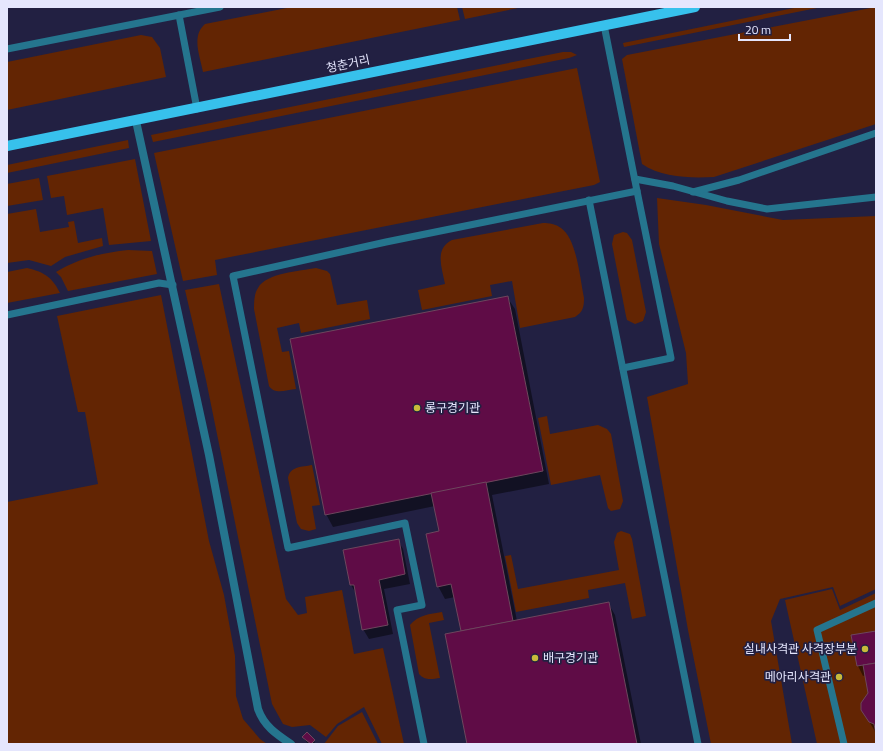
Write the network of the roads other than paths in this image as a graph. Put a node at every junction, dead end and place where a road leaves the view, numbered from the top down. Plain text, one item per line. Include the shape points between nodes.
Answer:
1 (220, 7) edge
2 (695, 7) edge
3 (179, 15) junction
4 (604, 25) junction
5 (7, 49) edge
6 (197, 109) junction
7 (136, 121) junction
8 (876, 133) edge
9 (7, 146) edge
10 (635, 179) junction
11 (637, 190) junction
12 (693, 192) junction
13 (876, 197) edge
14 (589, 200) junction
15 (173, 285) junction
16 (7, 315) edge
17 (623, 368) junction
18 (876, 603) edge
19 (291, 744) edge
20 (424, 744) edge
21 (698, 744) edge
22 (844, 744) edge

1 - 3 lane
2 - 4 main road, 청춘거리
3 - 5 lane
3 - 6 lane
4 - 6 main road, 청춘거리
4 - 10 lane
6 - 7 main road, 청춘거리
7 - 9 main road, 청춘거리
7 - 15 street
8 - 12 lane via 739,180
10 - 11 lane
10 - 12 lane
11 - 14 lane
11 - 17 lane via 671,358
12 - 13 lane via 767,209
14 - 17 lane
14 - 20 lane via 233,276 288,548 405,523 422,605 397,610
15 - 16 lane via 159,284
15 - 19 street via 258,709 269,728
17 - 21 lane
18 - 22 lane via 818,630

